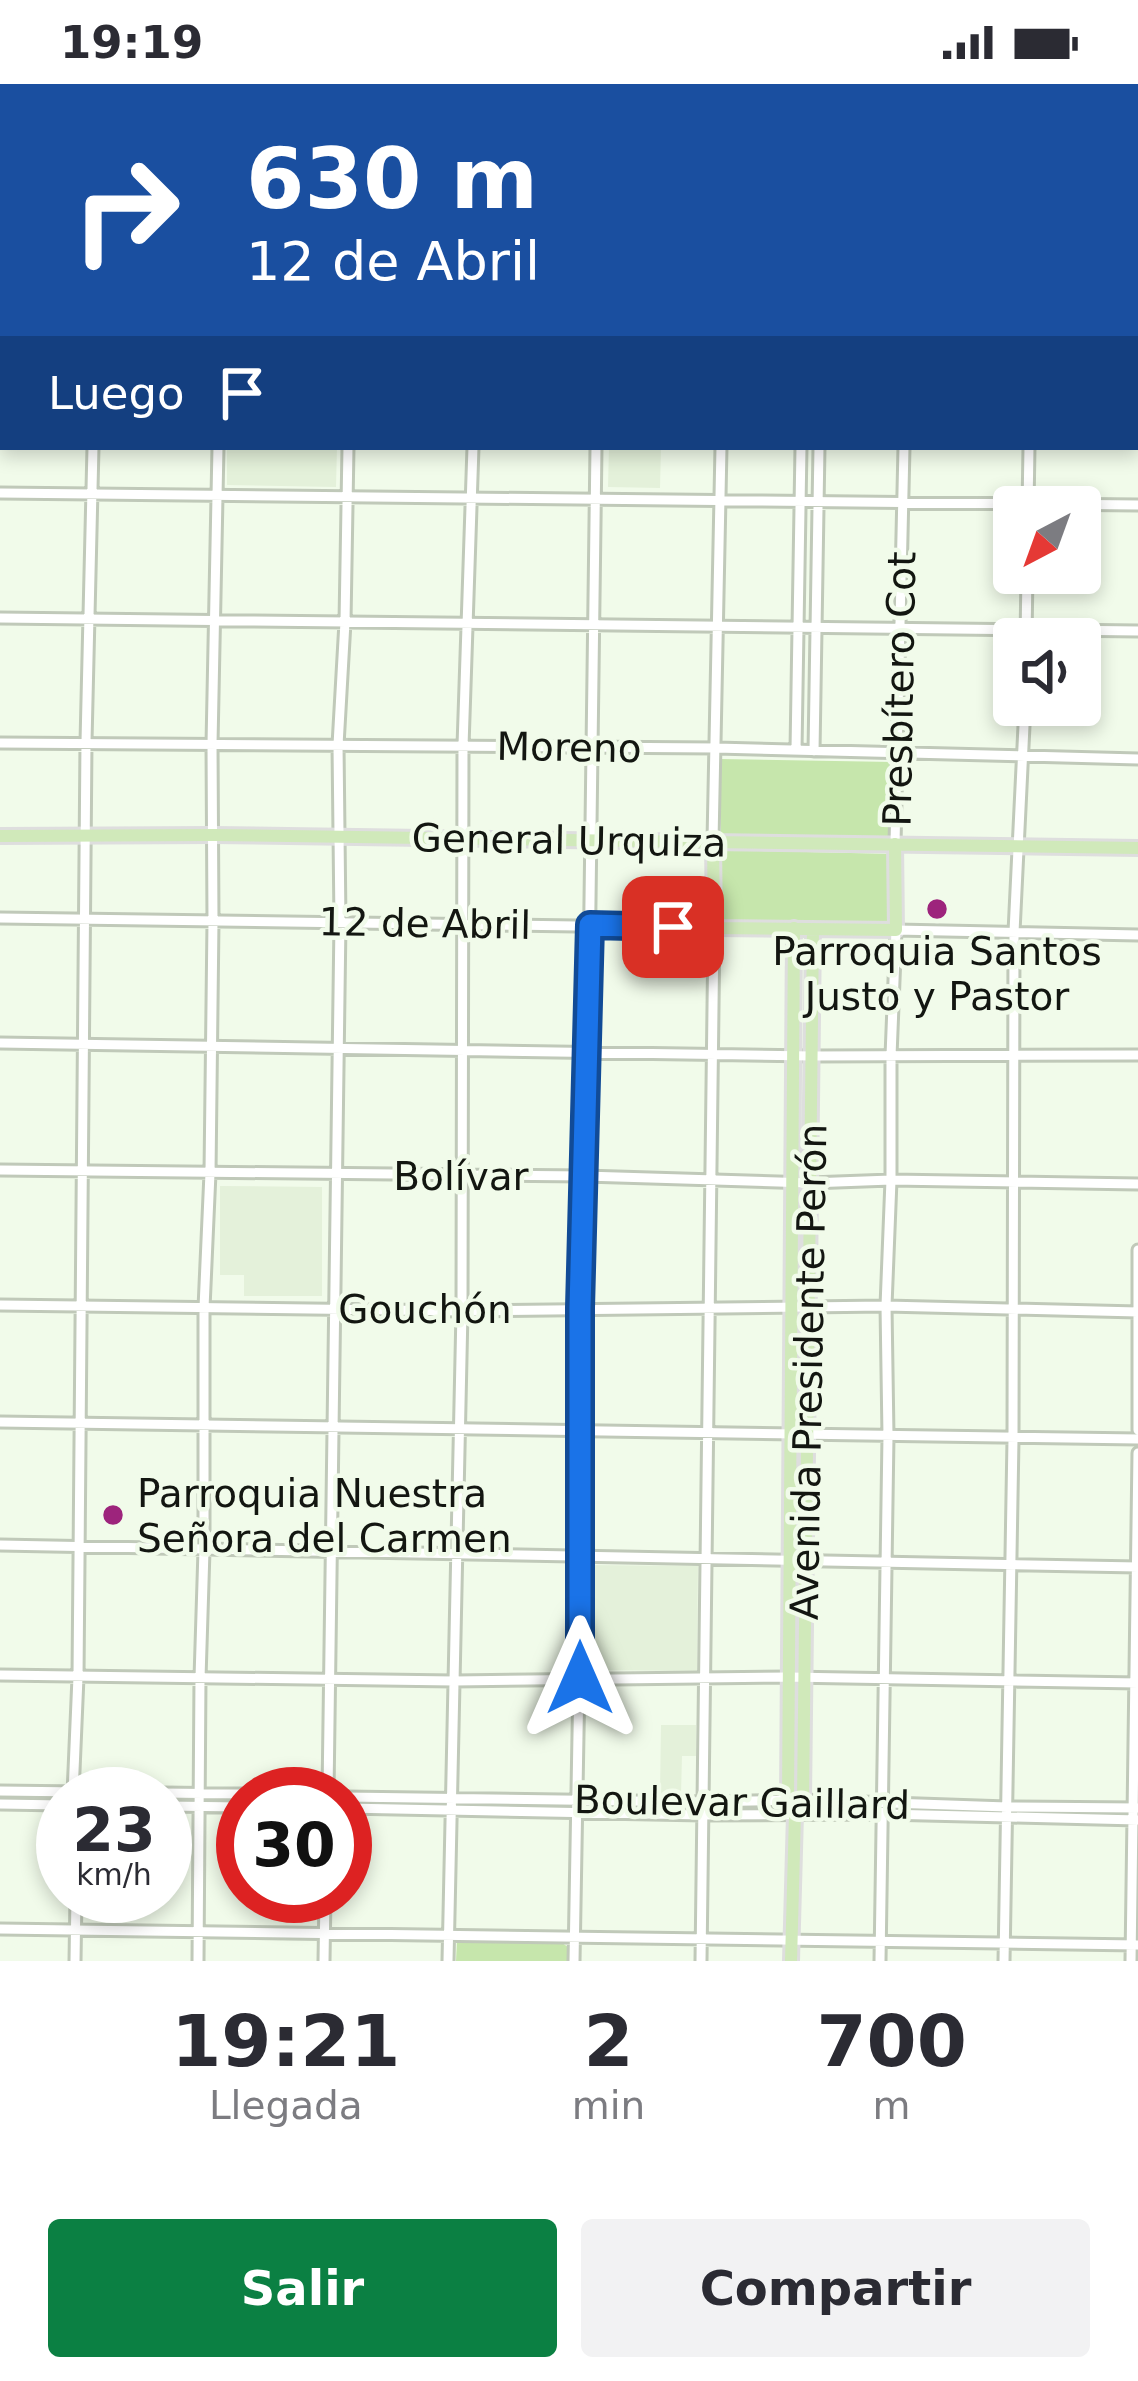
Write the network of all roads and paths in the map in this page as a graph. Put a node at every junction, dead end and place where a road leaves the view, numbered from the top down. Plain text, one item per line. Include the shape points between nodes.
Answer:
1 (93, 450) edge
2 (218, 450) edge
3 (348, 450) edge
4 (472, 450) edge
5 (596, 450) edge
6 (722, 450) edge
7 (801, 450) edge
8 (819, 450) edge
9 (904, 450) edge
10 (1029, 450) edge
11 (1028, 486) edge
12 (0, 493) edge
13 (93, 494) junction
14 (218, 495) junction
15 (347, 496) junction
16 (472, 498) junction
17 (596, 499) junction
18 (720, 500) junction
19 (799, 502) junction
20 (818, 502) junction
21 (903, 502) junction
22 (993, 504) edge
23 (1101, 505) edge
24 (1138, 505) edge
25 (0, 618) edge
26 (91, 619) junction
27 (216, 620) junction
28 (345, 622) junction
29 (468, 623) junction
30 (594, 625) junction
31 (718, 626) junction
32 (796, 627) junction
33 (816, 627) junction
34 (901, 628) junction
35 (1138, 631) edge
36 (993, 632) edge
37 (1101, 632) edge
38 (1025, 726) edge
39 (86, 742) junction
40 (0, 743) edge
41 (212, 744) junction
42 (338, 745) junction
43 (463, 746) junction
44 (591, 748) junction
45 (716, 748) junction
46 (796, 750) junction
47 (814, 751) junction
48 (898, 753) junction
49 (1024, 758) junction
50 (1138, 759) edge
51 (86, 834) junction
52 (214, 835) junction
53 (0, 836) edge
54 (340, 837) junction
55 (464, 838) junction
56 (589, 839) junction
57 (713, 842) junction
58 (896, 844) junction
59 (1018, 847) junction
60 (1138, 848) edge
61 (0, 918) edge
62 (86, 920) junction
63 (213, 921) junction
64 (340, 922) junction
65 (462, 923) junction
66 (590, 925) junction
67 (713, 928) junction
68 (794, 928) junction
69 (813, 929) junction
70 (896, 930) junction
71 (1014, 932) junction
72 (1138, 935) edge
73 (0, 1043) edge
74 (85, 1045) junction
75 (212, 1046) junction
76 (338, 1048) junction
77 (461, 1049) junction
78 (588, 1052) junction
79 (712, 1054) junction
80 (793, 1055) junction
81 (812, 1055) junction
82 (1138, 1055) edge
83 (891, 1056) junction
84 (1014, 1056) junction
85 (0, 1170) edge
86 (83, 1172) junction
87 (210, 1173) junction
88 (336, 1175) junction
89 (460, 1176) junction
90 (585, 1176) junction
91 (891, 1180) junction
92 (711, 1181) junction
93 (1015, 1182) junction
94 (792, 1183) junction
95 (810, 1183) junction
96 (1138, 1184) edge
97 (1138, 1250) edge
98 (0, 1305) edge
99 (82, 1306) junction
100 (707, 1306) junction
101 (886, 1306) junction
102 (204, 1308) junction
103 (580, 1308) junction
104 (790, 1308) junction
105 (808, 1308) junction
106 (334, 1309) junction
107 (1012, 1309) junction
108 (462, 1310) junction
109 (1137, 1312) edge
110 (0, 1422) edge
111 (81, 1424) junction
112 (205, 1426) junction
113 (332, 1428) junction
114 (459, 1430) junction
115 (1138, 1430) edge
116 (581, 1431) junction
117 (708, 1433) junction
118 (790, 1434) junction
119 (807, 1435) junction
120 (888, 1436) junction
121 (1013, 1438) junction
122 (1138, 1439) edge
123 (1138, 1453) edge
124 (0, 1545) edge
125 (80, 1548) junction
126 (205, 1550) junction
127 (330, 1552) junction
128 (457, 1555) junction
129 (580, 1557) junction
130 (706, 1559) junction
131 (789, 1561) junction
132 (806, 1561) junction
133 (886, 1562) junction
134 (1011, 1566) junction
135 (1137, 1567) edge
136 (0, 1675) edge
137 (78, 1677) junction
138 (789, 1677) junction
139 (200, 1678) junction
140 (580, 1678) junction
141 (805, 1678) junction
142 (328, 1679) junction
143 (705, 1679) junction
144 (885, 1679) junction
145 (1009, 1680) junction
146 (454, 1681) junction
147 (1136, 1684) edge
148 (74, 1767) edge
149 (328, 1767) edge
150 (0, 1791) edge
151 (36, 1792) edge
152 (192, 1793) edge
153 (202, 1793) junction
154 (216, 1793) edge
155 (372, 1798) edge
156 (576, 1798) junction
157 (795, 1800) junction
158 (703, 1802) junction
159 (0, 1804) edge
160 (451, 1804) junction
161 (36, 1805) edge
162 (192, 1806) edge
163 (202, 1806) junction
164 (216, 1806) edge
165 (372, 1807) edge
166 (1135, 1808) edge
167 (883, 1809) junction
168 (576, 1813) junction
169 (1007, 1813) junction
170 (795, 1814) junction
171 (704, 1815) junction
172 (1135, 1820) edge
173 (76, 1923) edge
174 (324, 1923) edge
175 (0, 1929) edge
176 (76, 1931) junction
177 (199, 1933) junction
178 (324, 1935) junction
179 (448, 1936) junction
180 (574, 1936) junction
181 (702, 1940) junction
182 (791, 1941) junction
183 (880, 1943) junction
184 (1004, 1945) junction
185 (1134, 1945) edge
186 (75, 1961) edge
187 (199, 1961) edge
188 (324, 1961) edge
189 (448, 1961) edge
190 (574, 1961) edge
191 (701, 1961) edge
192 (791, 1961) edge
193 (880, 1961) edge
194 (1004, 1961) edge
195 (1131, 1961) edge

1 - 13 street
2 - 14 street
3 - 15 street
4 - 16 street
5 - 17 street
6 - 18 street
7 - 19 street
8 - 20 street
9 - 21 street, Presbítero Cot
10 - 11 street
12 - 13 street
13 - 14 street
13 - 26 street
14 - 15 street
14 - 27 street
15 - 16 street
15 - 28 street
16 - 17 street
16 - 29 street
17 - 18 street
17 - 30 street
18 - 19 street
18 - 31 street
19 - 20 street
19 - 32 street
20 - 21 street
20 - 33 street
21 - 22 street
21 - 34 street, Presbítero Cot
23 - 24 street
25 - 26 street
26 - 27 street
26 - 39 street
27 - 28 street
27 - 41 street
28 - 29 street
28 - 42 street
29 - 30 street
29 - 43 street
30 - 31 street
30 - 44 street
31 - 32 street
31 - 45 street
32 - 33 street
32 - 46 street
33 - 34 street
33 - 47 street
34 - 36 street
34 - 48 street, Presbítero Cot
35 - 37 street
38 - 49 street
39 - 40 street, Moreno
39 - 41 street, Moreno
39 - 51 street
41 - 42 street, Moreno
41 - 52 street
42 - 43 street, Moreno
42 - 54 street
43 - 44 street, Moreno
43 - 55 street
44 - 45 street, Moreno
44 - 56 street
45 - 46 street, Moreno
45 - 57 street
46 - 47 street, Moreno
47 - 48 street, Moreno
48 - 49 street, Moreno
48 - 58 street, Presbítero Cot
49 - 50 street, Moreno
49 - 59 street
51 - 52 main road, General Urquiza
51 - 53 main road, General Urquiza
51 - 62 street
52 - 54 main road, General Urquiza
52 - 63 street
54 - 55 main road, General Urquiza
54 - 64 street
55 - 56 main road, General Urquiza
55 - 65 street
56 - 57 main road, General Urquiza
56 - 66 street
57 - 58 main road, General Urquiza
57 - 67 main road
58 - 59 main road, General Urquiza
58 - 70 main road, Presbítero Cot
59 - 60 main road, General Urquiza
59 - 71 street
61 - 62 street, 12 de Abril
62 - 63 street, 12 de Abril
62 - 74 street
63 - 64 street, 12 de Abril
63 - 75 street
64 - 65 street, 12 de Abril
64 - 76 street
65 - 66 street, 12 de Abril
65 - 77 street
66 - 67 street, 12 de Abril
66 - 78 street
67 - 68 main road, 12 de Abril
67 - 79 street
68 - 69 main road, 12 de Abril
68 - 80 main road, Avenida Presidente Perón
69 - 70 main road, 12 de Abril
69 - 81 main road, Avenida Presidente Perón
70 - 71 street, 12 de Abril
70 - 83 street
71 - 72 street, 12 de Abril
71 - 84 street
73 - 74 street
74 - 75 street
74 - 86 street
75 - 76 street
75 - 87 street
76 - 77 street
76 - 88 street
77 - 78 street
77 - 89 street
78 - 79 street
78 - 90 street
79 - 80 street
79 - 92 street
80 - 81 street
80 - 94 main road, Avenida Presidente Perón
81 - 83 street
81 - 95 main road, Avenida Presidente Perón
82 - 84 street
83 - 84 street
83 - 91 street
84 - 93 street
85 - 86 street, Bolívar
86 - 87 street, Bolívar
86 - 99 street
87 - 88 street, Bolívar
87 - 102 street
88 - 89 street, Bolívar
88 - 106 street
89 - 90 street, Bolívar
89 - 108 street
90 - 92 street, Bolívar
90 - 103 street
91 - 93 street, Bolívar
91 - 95 street, Bolívar
91 - 101 street
92 - 94 street, Bolívar
92 - 100 street
93 - 96 street, Bolívar
93 - 107 street
94 - 95 street, Bolívar
94 - 104 main road, Avenida Presidente Perón
95 - 105 main road, Avenida Presidente Perón
97 - 109 street
98 - 99 street, Gouchón
99 - 102 street, Gouchón
99 - 111 street
100 - 103 street, Gouchón
100 - 104 street, Gouchón
100 - 117 street
101 - 105 street, Gouchón
101 - 107 street, Gouchón
101 - 120 street
102 - 106 street, Gouchón
102 - 112 street
103 - 108 street, Gouchón
103 - 116 street
104 - 105 street, Gouchón
104 - 118 main road, Avenida Presidente Perón
105 - 119 main road, Avenida Presidente Perón
106 - 108 street, Gouchón
106 - 113 street
107 - 109 street, Gouchón
107 - 121 street
108 - 114 street
109 - 115 street
110 - 111 street
111 - 112 street
111 - 125 street
112 - 113 street
112 - 126 street
113 - 114 street
113 - 127 street
114 - 116 street
114 - 128 street
116 - 117 street
116 - 129 street
117 - 118 street
117 - 130 street
118 - 119 street
118 - 131 main road, Avenida Presidente Perón
119 - 120 street
119 - 132 main road, Avenida Presidente Perón
120 - 121 street
120 - 133 street
121 - 122 street
121 - 134 street
123 - 135 street
124 - 125 street
125 - 126 street
125 - 137 street
126 - 127 street
126 - 139 street
127 - 128 street
127 - 142 street
128 - 129 street
128 - 146 street
129 - 130 street
129 - 140 street
130 - 131 street
130 - 143 street
131 - 132 street
131 - 138 main road, Avenida Presidente Perón
132 - 133 street
132 - 141 main road, Avenida Presidente Perón
133 - 134 street
133 - 144 street
134 - 135 street
134 - 145 street
135 - 147 street
136 - 137 street
137 - 139 street
137 - 148 street
138 - 141 street
138 - 143 street
138 - 157 main road, Avenida Presidente Perón
139 - 142 street
139 - 153 street
140 - 143 street
140 - 146 street
140 - 156 street
141 - 144 street
141 - 157 main road, Avenida Presidente Perón
142 - 146 street
142 - 149 street
143 - 158 street
144 - 145 street
144 - 167 street
145 - 147 street
145 - 169 street
146 - 160 street
147 - 166 street
150 - 151 street
152 - 153 street
153 - 154 street
153 - 163 street
155 - 160 street, Boulevar Gaillard
156 - 158 street, Boulevar Gaillard
156 - 160 street, Boulevar Gaillard
156 - 168 street
157 - 158 street, Boulevar Gaillard
157 - 167 street, Boulevar Gaillard
157 - 170 main road, Avenida Presidente Perón
158 - 171 street
159 - 161 street
160 - 165 street, Boulevar Gaillard
160 - 168 street, Boulevar Gaillard
160 - 179 street
162 - 163 street
163 - 164 street
163 - 177 street
166 - 169 street, Boulevar Gaillard
166 - 172 street
167 - 169 street, Boulevar Gaillard
167 - 170 street, Boulevar Gaillard
167 - 183 street
168 - 171 street, Boulevar Gaillard
168 - 180 street
169 - 172 street, Boulevar Gaillard
169 - 184 street
170 - 171 street, Boulevar Gaillard
170 - 182 main road, Avenida Presidente Perón
171 - 181 street
172 - 185 street
173 - 176 street
174 - 178 street
175 - 176 street
176 - 177 street
176 - 186 street
177 - 178 street
177 - 187 street
178 - 179 street
178 - 188 street
179 - 180 street
179 - 189 street
180 - 181 street
180 - 190 street
181 - 182 street
181 - 191 street
182 - 183 street
182 - 192 main road, Avenida Presidente Perón
183 - 184 street
183 - 193 street
184 - 185 street
184 - 194 street
185 - 195 street

